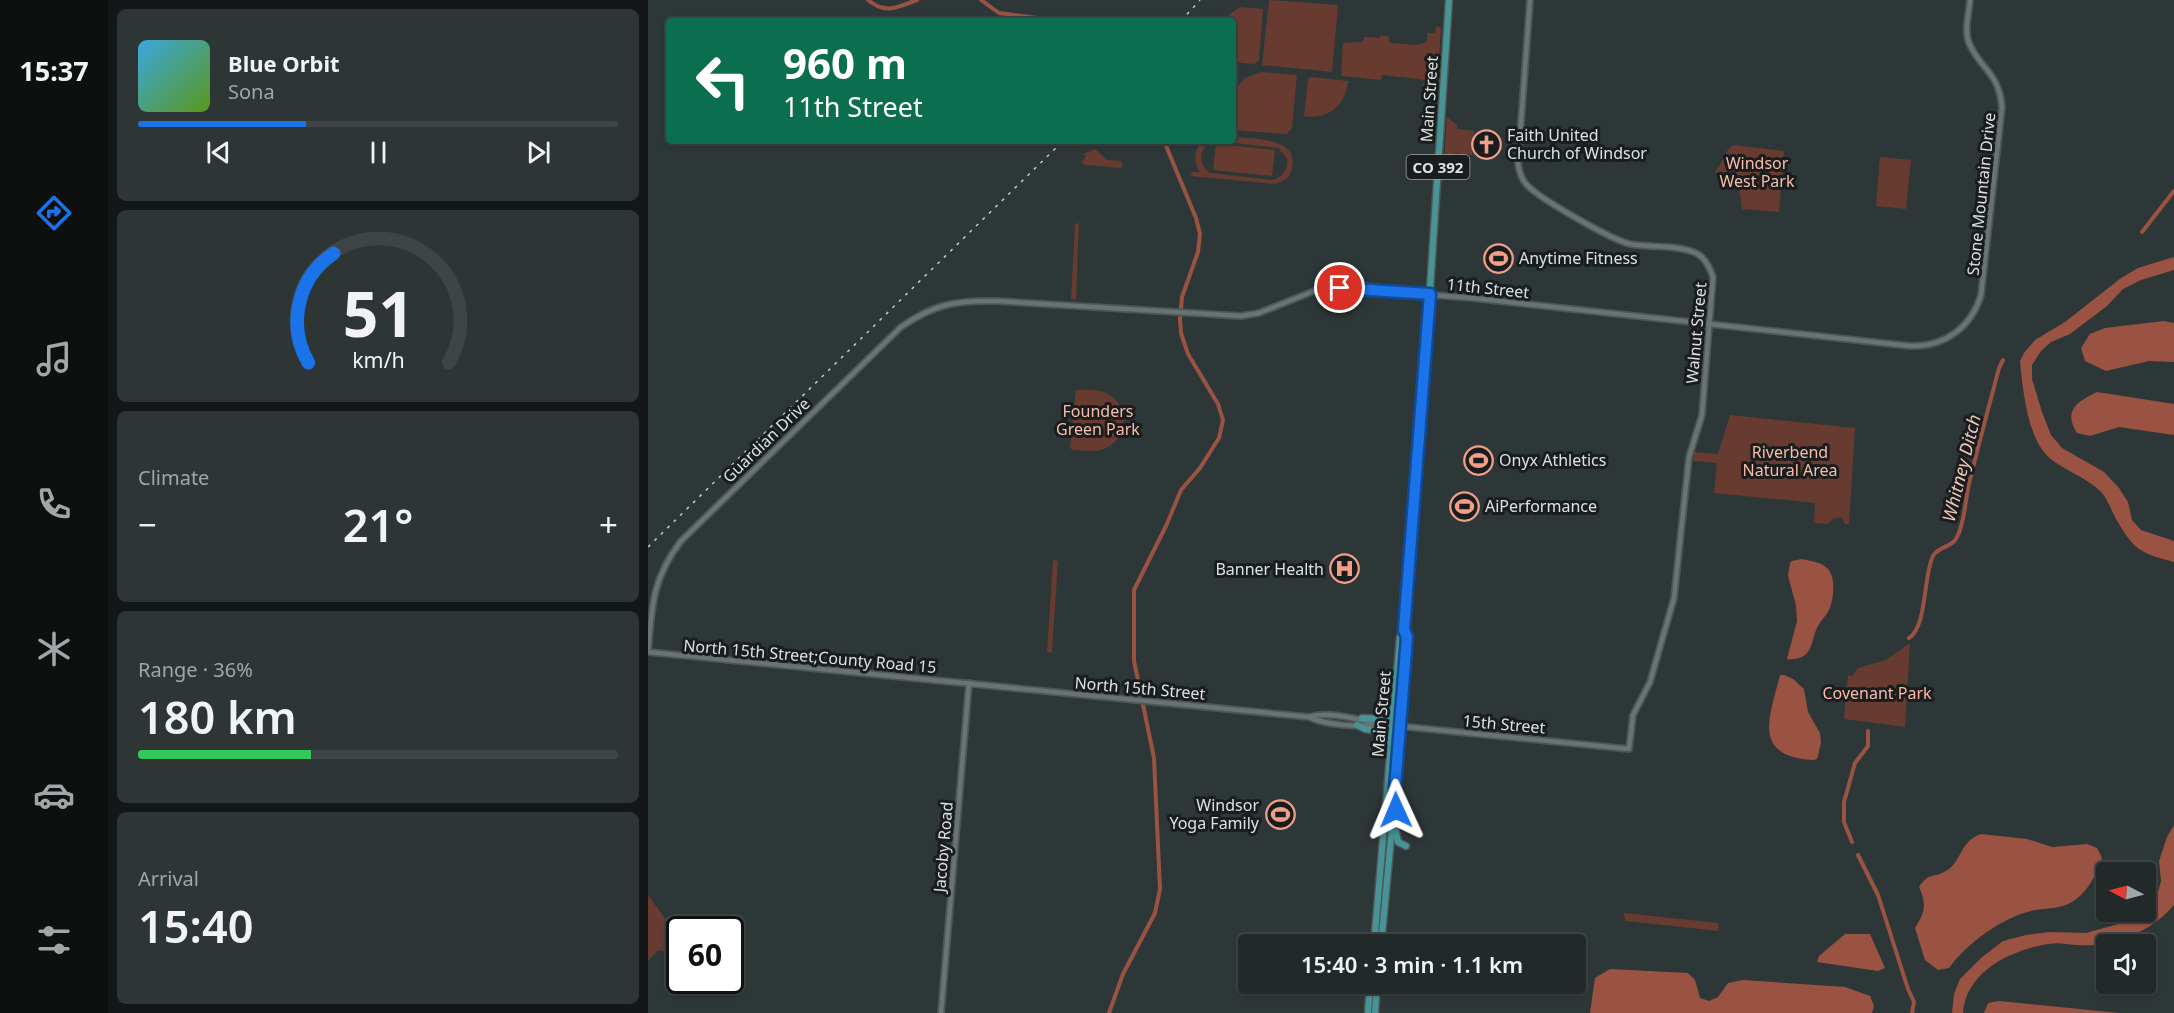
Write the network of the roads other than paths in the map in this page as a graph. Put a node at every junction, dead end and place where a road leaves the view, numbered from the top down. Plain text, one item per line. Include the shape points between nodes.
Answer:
1 (1449, 0) edge
2 (1530, 0) edge
3 (1970, 0) edge
4 (1430, 294) junction
5 (969, 300) joint
6 (1709, 324) junction
7 (1899, 345) joint
8 (1404, 630) junction
9 (648, 652) edge
10 (1397, 678) junction
11 (969, 683) junction
12 (1362, 718) junction
13 (1332, 719) junction
14 (1376, 723) junction
15 (1358, 725) junction
16 (1398, 726) junction
17 (1629, 749) joint
18 (1390, 771) junction
19 (1391, 801) junction
20 (1387, 844) junction
21 (1406, 846) dead end
22 (1379, 927) junction
23 (1379, 934) edge
24 (1369, 994) edge
25 (1376, 994) edge
26 (941, 1013) edge
27 (1368, 1013) edge
28 (1375, 1013) edge

1 - 4 main road, Main Street / CO 392
2 - 6 street, Walnut Street via 1518,163 1522,179 1539,195 1621,241 1700,255 1713,277
3 - 7 street, Stone Mountain Drive via 1968,39 1996,81 2002,107 1983,289 1973,314 1951,336 1925,345
4 - 5 street, 11th Street via 1331,288 1246,316
4 - 6 street, 11th Street
4 - 8 main road, Main Street / CO 392
5 - 9 street, Guardian Drive via 926,312 901,327 681,541 656,584
6 - 7 street, 11th Street
6 - 17 street, Walnut Street via 1702,415 1689,455 1674,598 1650,682 1633,715
8 - 10 main road, Main Street / CO 392
8 - 16 main road, Main Street / CO 392 via 1407,637
9 - 11 street, North 15th Street;County Road 15
10 - 12 main road via 1391,715 1384,719
10 - 16 main road, Main Street / CO 392
11 - 13 street, North 15th Street via 1309,717 1316,721
11 - 26 street, Jacoby Road
12 - 13 street, 15th Street
12 - 14 street, 15th Street
13 - 15 street, 15th Street
14 - 15 street, 15th Street
14 - 16 street, 15th Street
15 - 18 main road via 1388,734
16 - 17 street, 15th Street
16 - 18 main road, Main Street / CO 392
16 - 19 main road, Main Street / CO 392
18 - 19 main road, Main Street / CO 392
19 - 20 main road
19 - 21 main road via 1396,810 1398,842
20 - 22 main road via 1387,878
20 - 22 main road via 1379,890
22 - 23 main road
24 - 27 main road
25 - 28 main road

